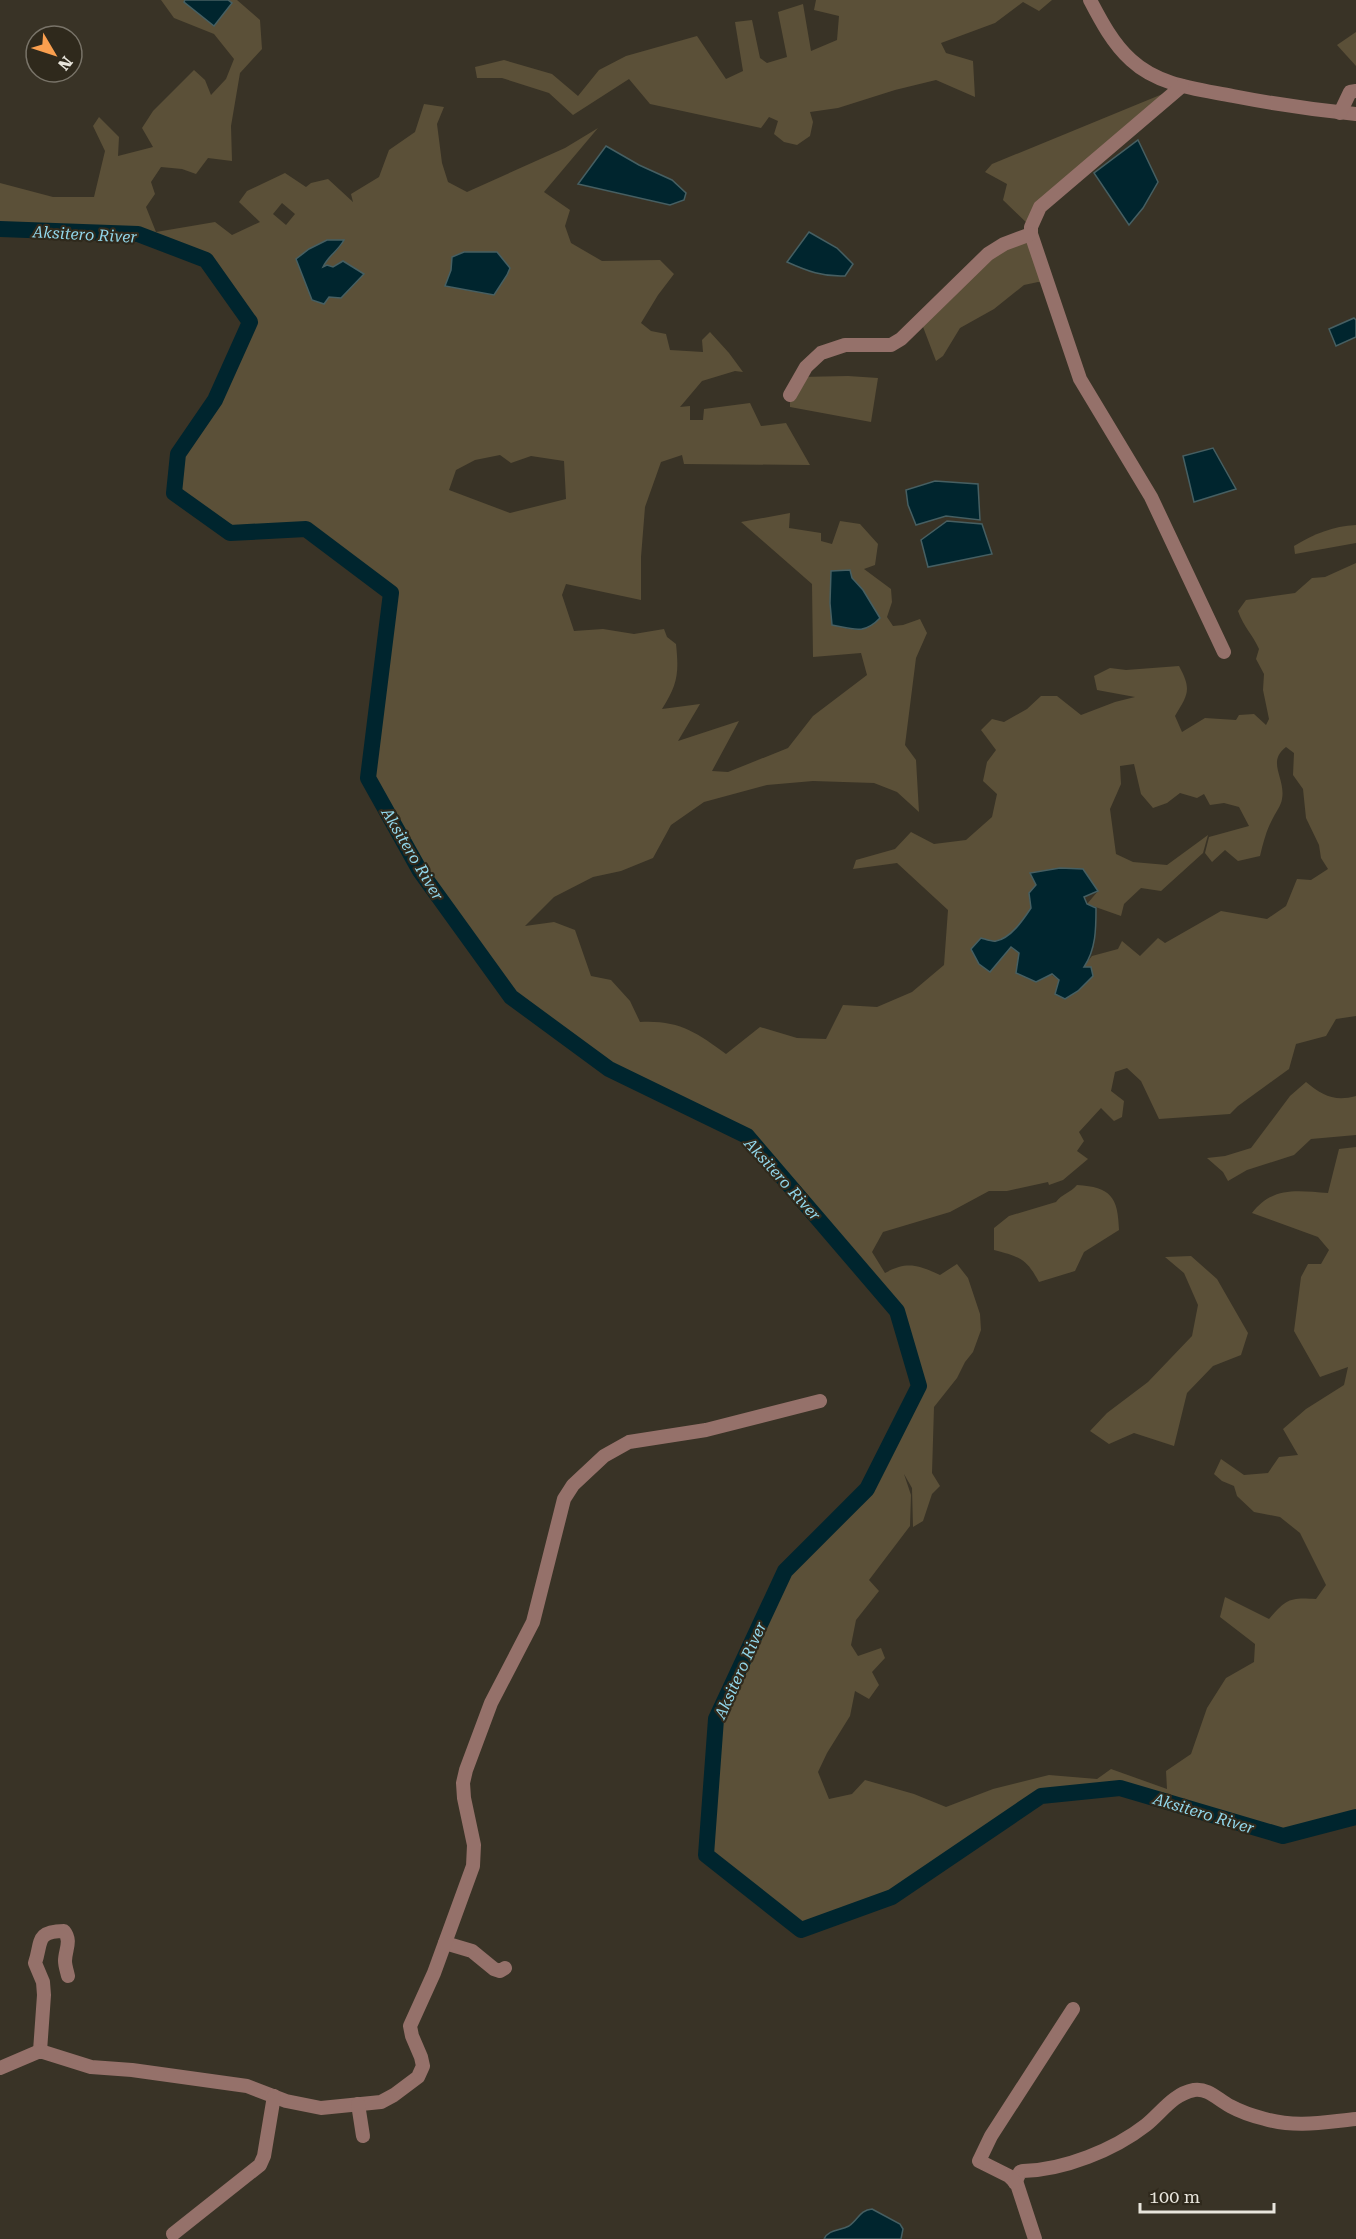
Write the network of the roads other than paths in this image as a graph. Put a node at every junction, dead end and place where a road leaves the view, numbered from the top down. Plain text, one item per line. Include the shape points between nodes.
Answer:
1 (1090, 0) edge
2 (1182, 86) junction
3 (1356, 91) edge
4 (1340, 113) junction
5 (1356, 114) edge
6 (1031, 234) junction
7 (790, 395) dead end
8 (1224, 652) dead end
9 (820, 1401) dead end
10 (445, 1943) junction
11 (505, 1968) dead end
12 (68, 1976) dead end
13 (1073, 2009) dead end
14 (40, 2050) junction
15 (0, 2068) edge
16 (274, 2096) junction
17 (358, 2104) junction
18 (1356, 2119) edge
19 (363, 2136) dead end
20 (1015, 2182) junction
21 (173, 2234) dead end
22 (1035, 2239) edge

1 - 2 street via 1130,60 1154,76
2 - 4 street
2 - 6 street via 1040,207
3 - 4 street via 1350,92
4 - 5 street
6 - 7 street via 988,254 896,343 845,345 821,354 806,367
6 - 8 street via 1080,379 1151,497
9 - 10 street via 706,1430 629,1442 595,1463 567,1493 537,1612 491,1703 466,1770 464,1798 474,1860
10 - 11 street via 472,1951 494,1969
10 - 17 street via 411,2026 422,2057 422,2071 381,2102
12 - 14 street via 67,1934 49,1933 41,1939 35,1963 44,1995
13 - 20 street via 980,2157 981,2163
14 - 15 street
14 - 16 street via 91,2067 247,2086
16 - 17 street via 321,2108
16 - 21 street via 260,2165
17 - 19 street
18 - 20 street via 1285,2123 1237,2109 1205,2090 1191,2091 1176,2097 1128,2137 1073,2162 1043,2170 1023,2170
20 - 22 street

